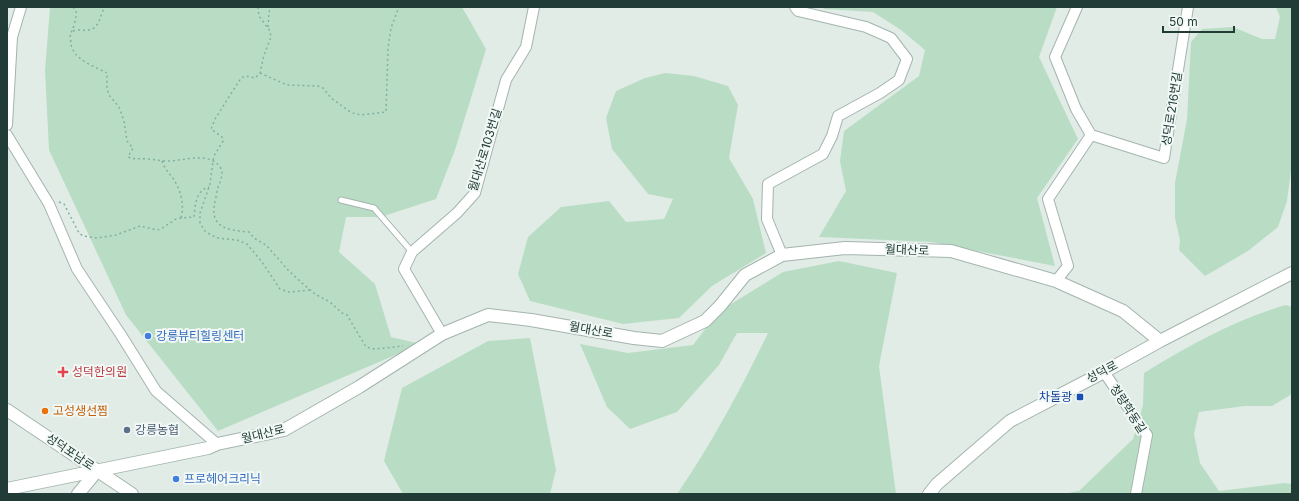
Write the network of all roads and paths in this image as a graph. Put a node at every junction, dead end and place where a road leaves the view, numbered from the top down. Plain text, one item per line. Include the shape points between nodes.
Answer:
1 (21, 7) edge
2 (73, 7) edge
3 (105, 7) edge
4 (258, 7) edge
5 (270, 7) edge
6 (399, 7) edge
7 (534, 7) edge
8 (795, 7) edge
9 (1077, 7) edge
10 (1185, 9) edge
11 (268, 27) junction
12 (73, 31) junction
13 (260, 73) junction
14 (7, 125) edge
15 (7, 135) edge
16 (1091, 135) junction
17 (162, 160) junction
18 (213, 161) junction
19 (209, 187) junction
20 (45, 197) junction
21 (341, 200) dead end
22 (181, 218) junction
23 (412, 252) junction
24 (782, 255) junction
25 (1292, 273) edge
26 (1056, 281) junction
27 (310, 290) junction
28 (442, 334) junction
29 (1160, 341) junction
30 (405, 346) dead end
31 (1104, 372) junction
32 (7, 410) edge
33 (217, 444) junction
34 (97, 471) junction
35 (7, 489) edge
36 (78, 494) edge
37 (132, 494) edge
38 (929, 494) edge
39 (1136, 494) edge

1 - 14 street via 12,37
2 - 12 path via 77,17
3 - 12 path via 98,24 93,28
4 - 11 path via 262,22
5 - 11 path
6 - 13 path via 391,28 388,48 386,112 361,115 353,113 331,98 323,88 287,85
7 - 23 street, 월대산로103번길 via 526,47 506,80 475,193 457,213
8 - 24 street via 798,11 866,27 891,38 907,59 899,80 838,116 823,154 768,184 767,218
9 - 16 street via 1055,57 1076,109
10 - 16 street, 성덕로216번길 via 1164,158
11 - 13 path via 271,37
12 - 17 path via 70,34 73,51 94,67 107,73 109,95 119,107 127,141 134,148 128,157 134,160
13 - 18 path via 255,78 241,78 215,119 211,129 222,137 223,141
15 - 20 street
16 - 26 street via 1048,199 1068,266
17 - 18 path via 196,158
17 - 22 path via 165,170 173,178 180,192 183,206
18 - 19 path
18 - 27 path via 220,168 222,177 213,205 215,221 231,229 249,232 266,245
19 - 22 path via 198,194 194,217
19 - 27 path via 200,213 200,223 205,231 218,238 247,244 280,289 289,292
20 - 22 path via 64,204 79,233 91,238 116,235 140,226 157,230
20 - 33 street via 77,269 156,391
21 - 23 lane via 374,208
23 - 28 street, 월대산로103번길 via 404,269
24 - 26 street, 월대산로 via 846,248 951,251
24 - 28 street, 월대산로 via 745,275 705,321 662,341 488,315
25 - 29 street, 성덕로
26 - 29 street, 월대산로 via 1123,311
27 - 30 path via 347,315 366,347 375,349
28 - 33 street, 월대산로 via 359,387 284,430
29 - 31 street, 성덕로
31 - 38 street, 성덕로 via 1010,421 937,484
31 - 39 street, 청량학동길 via 1147,436
32 - 34 street, 성덕포남로
33 - 34 street, 월대산로
34 - 35 street, 월대산로
34 - 36 street
34 - 37 street, 성덕포남로

